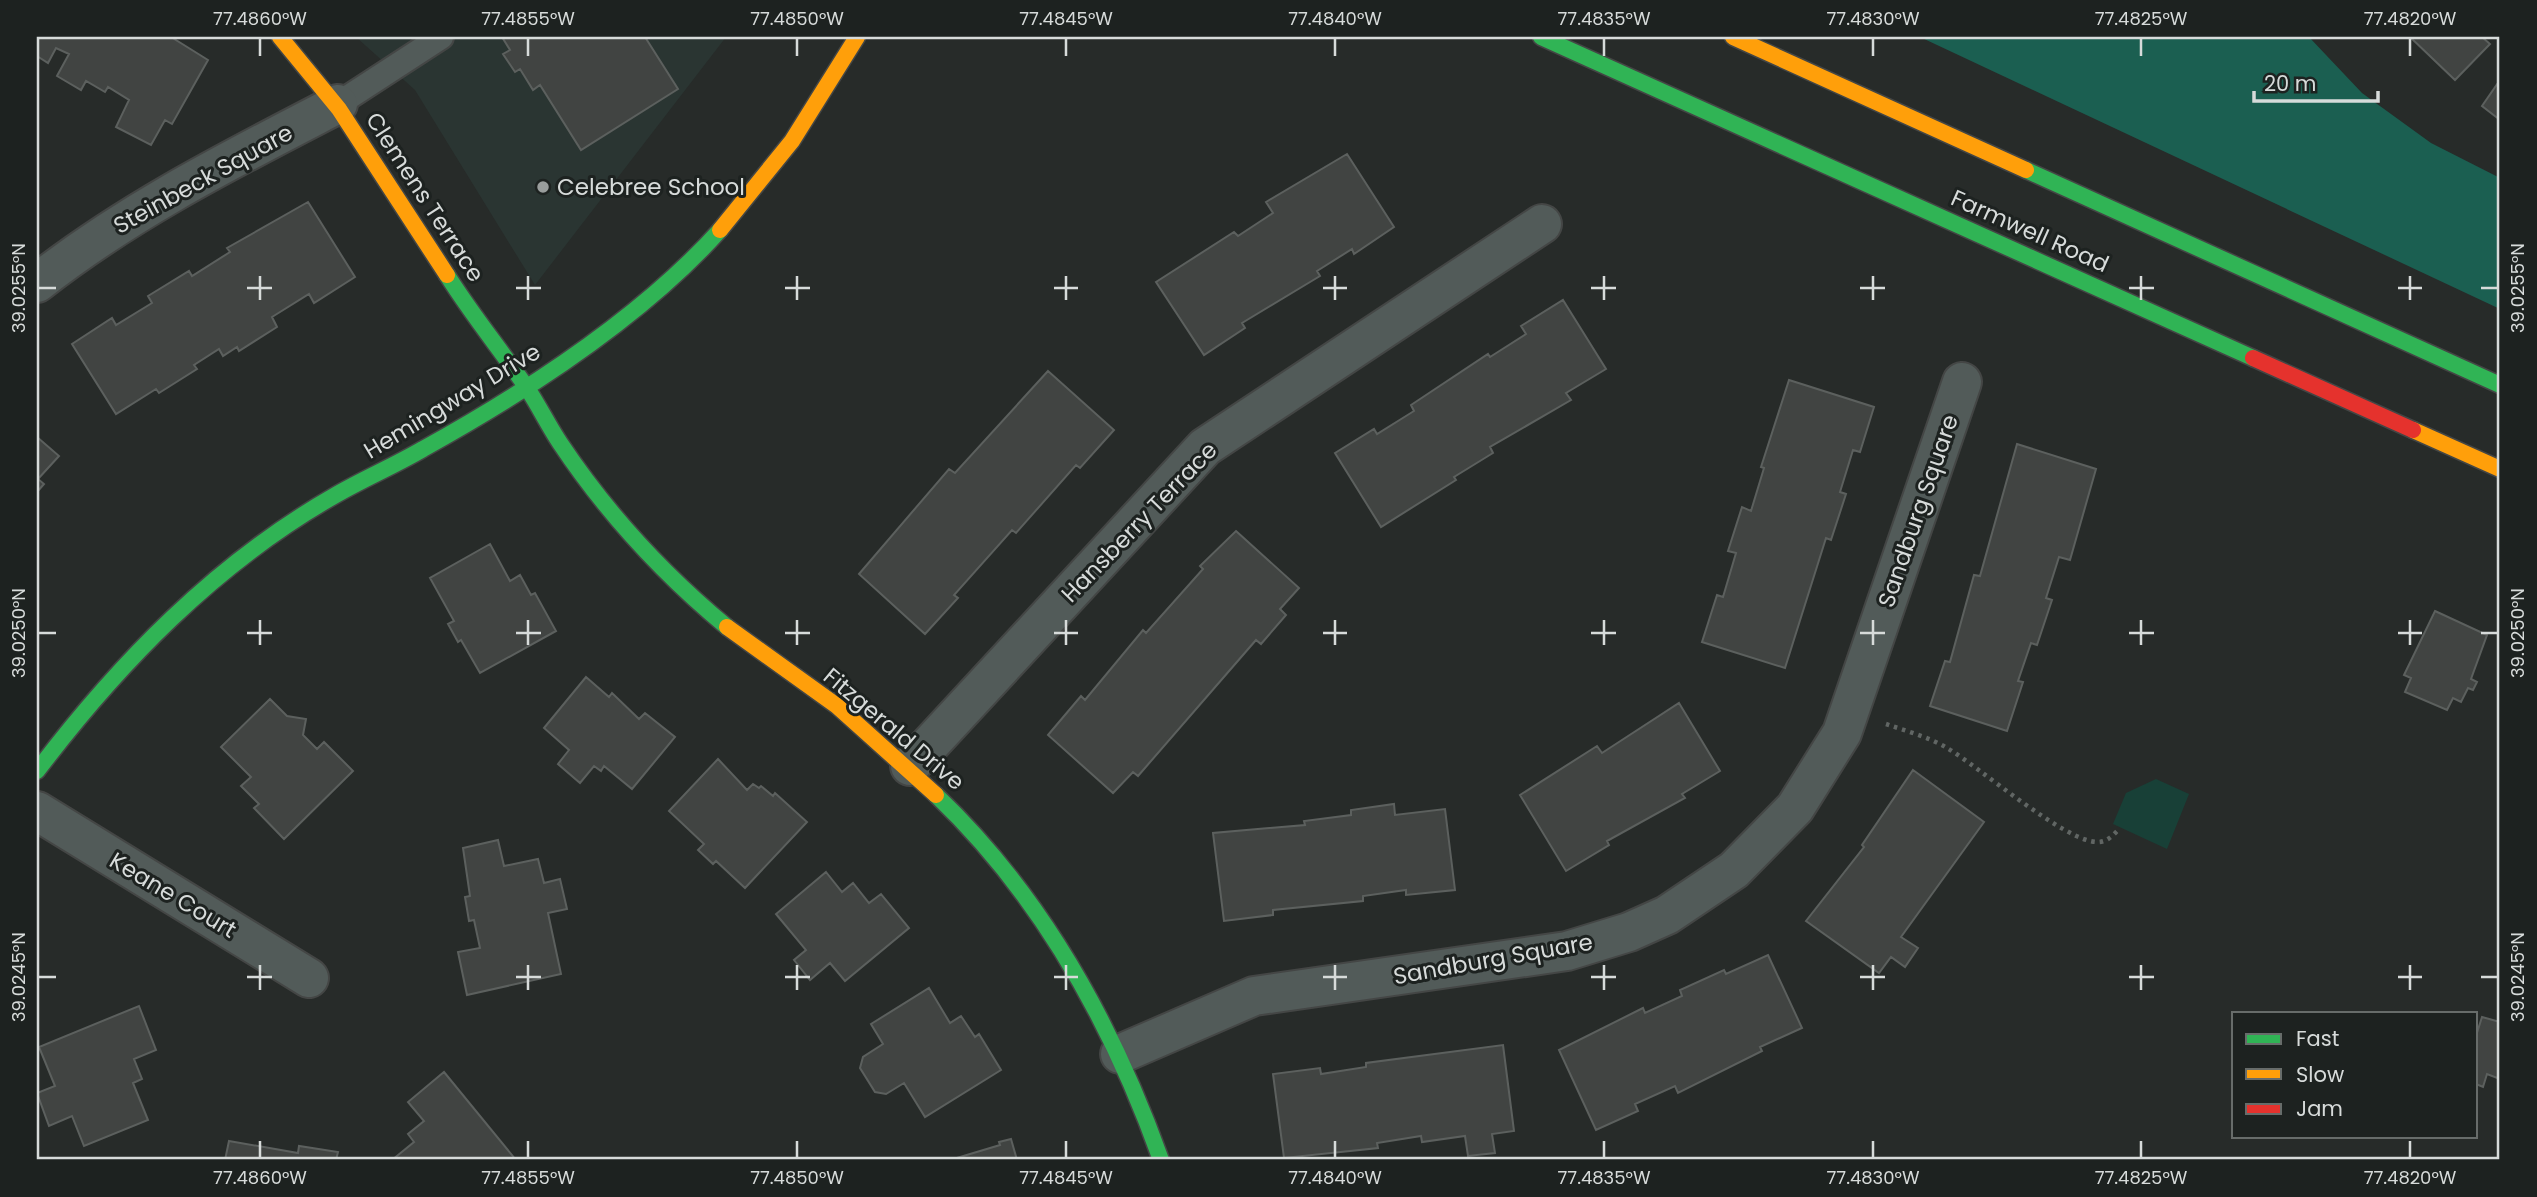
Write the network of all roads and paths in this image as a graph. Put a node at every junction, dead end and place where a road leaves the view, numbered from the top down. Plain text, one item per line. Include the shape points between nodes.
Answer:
1 (280, 37) edge
2 (441, 37) edge
3 (857, 37) edge
4 (1541, 37) edge
5 (1733, 37) edge
6 (338, 104) junction
7 (1542, 224) dead end
8 (37, 283) edge
9 (1962, 382) dead end
10 (2500, 385) edge
11 (526, 387) junction
12 (2500, 470) edge
13 (1849, 711) junction
14 (910, 766) junction
15 (37, 771) edge
16 (37, 811) edge
17 (2120, 828) dead end
18 (309, 978) dead end
19 (1120, 1054) junction
20 (1161, 1160) edge

1 - 6 street, Clemens Terrace
2 - 6 lane
3 - 11 street, Hemingway Drive via 792,141 752,194 690,262
4 - 12 street, Farmwell Road
5 - 10 street
6 - 8 street, Steinbeck Square via 174,190
6 - 11 street, Clemens Terrace via 490,342
7 - 14 street, Hansberry Terrace via 1205,447
9 - 13 street, Sandburg Square
11 - 14 street, Fitzgerald Drive via 593,487 671,576 742,639 834,704
11 - 15 street, Hemingway Drive via 424,449 333,496 247,553 156,631 86,706
13 - 17 path via 1946,747 2022,803 2082,838 2098,842 2111,838
13 - 19 street, Sandburg Square via 1821,771 1767,841 1734,870 1667,915 1567,951 1254,996
14 - 19 street, Fitzgerald Drive via 996,857 1043,920 1087,988
16 - 18 street, Keane Court
19 - 20 street, Fitzgerald Drive

